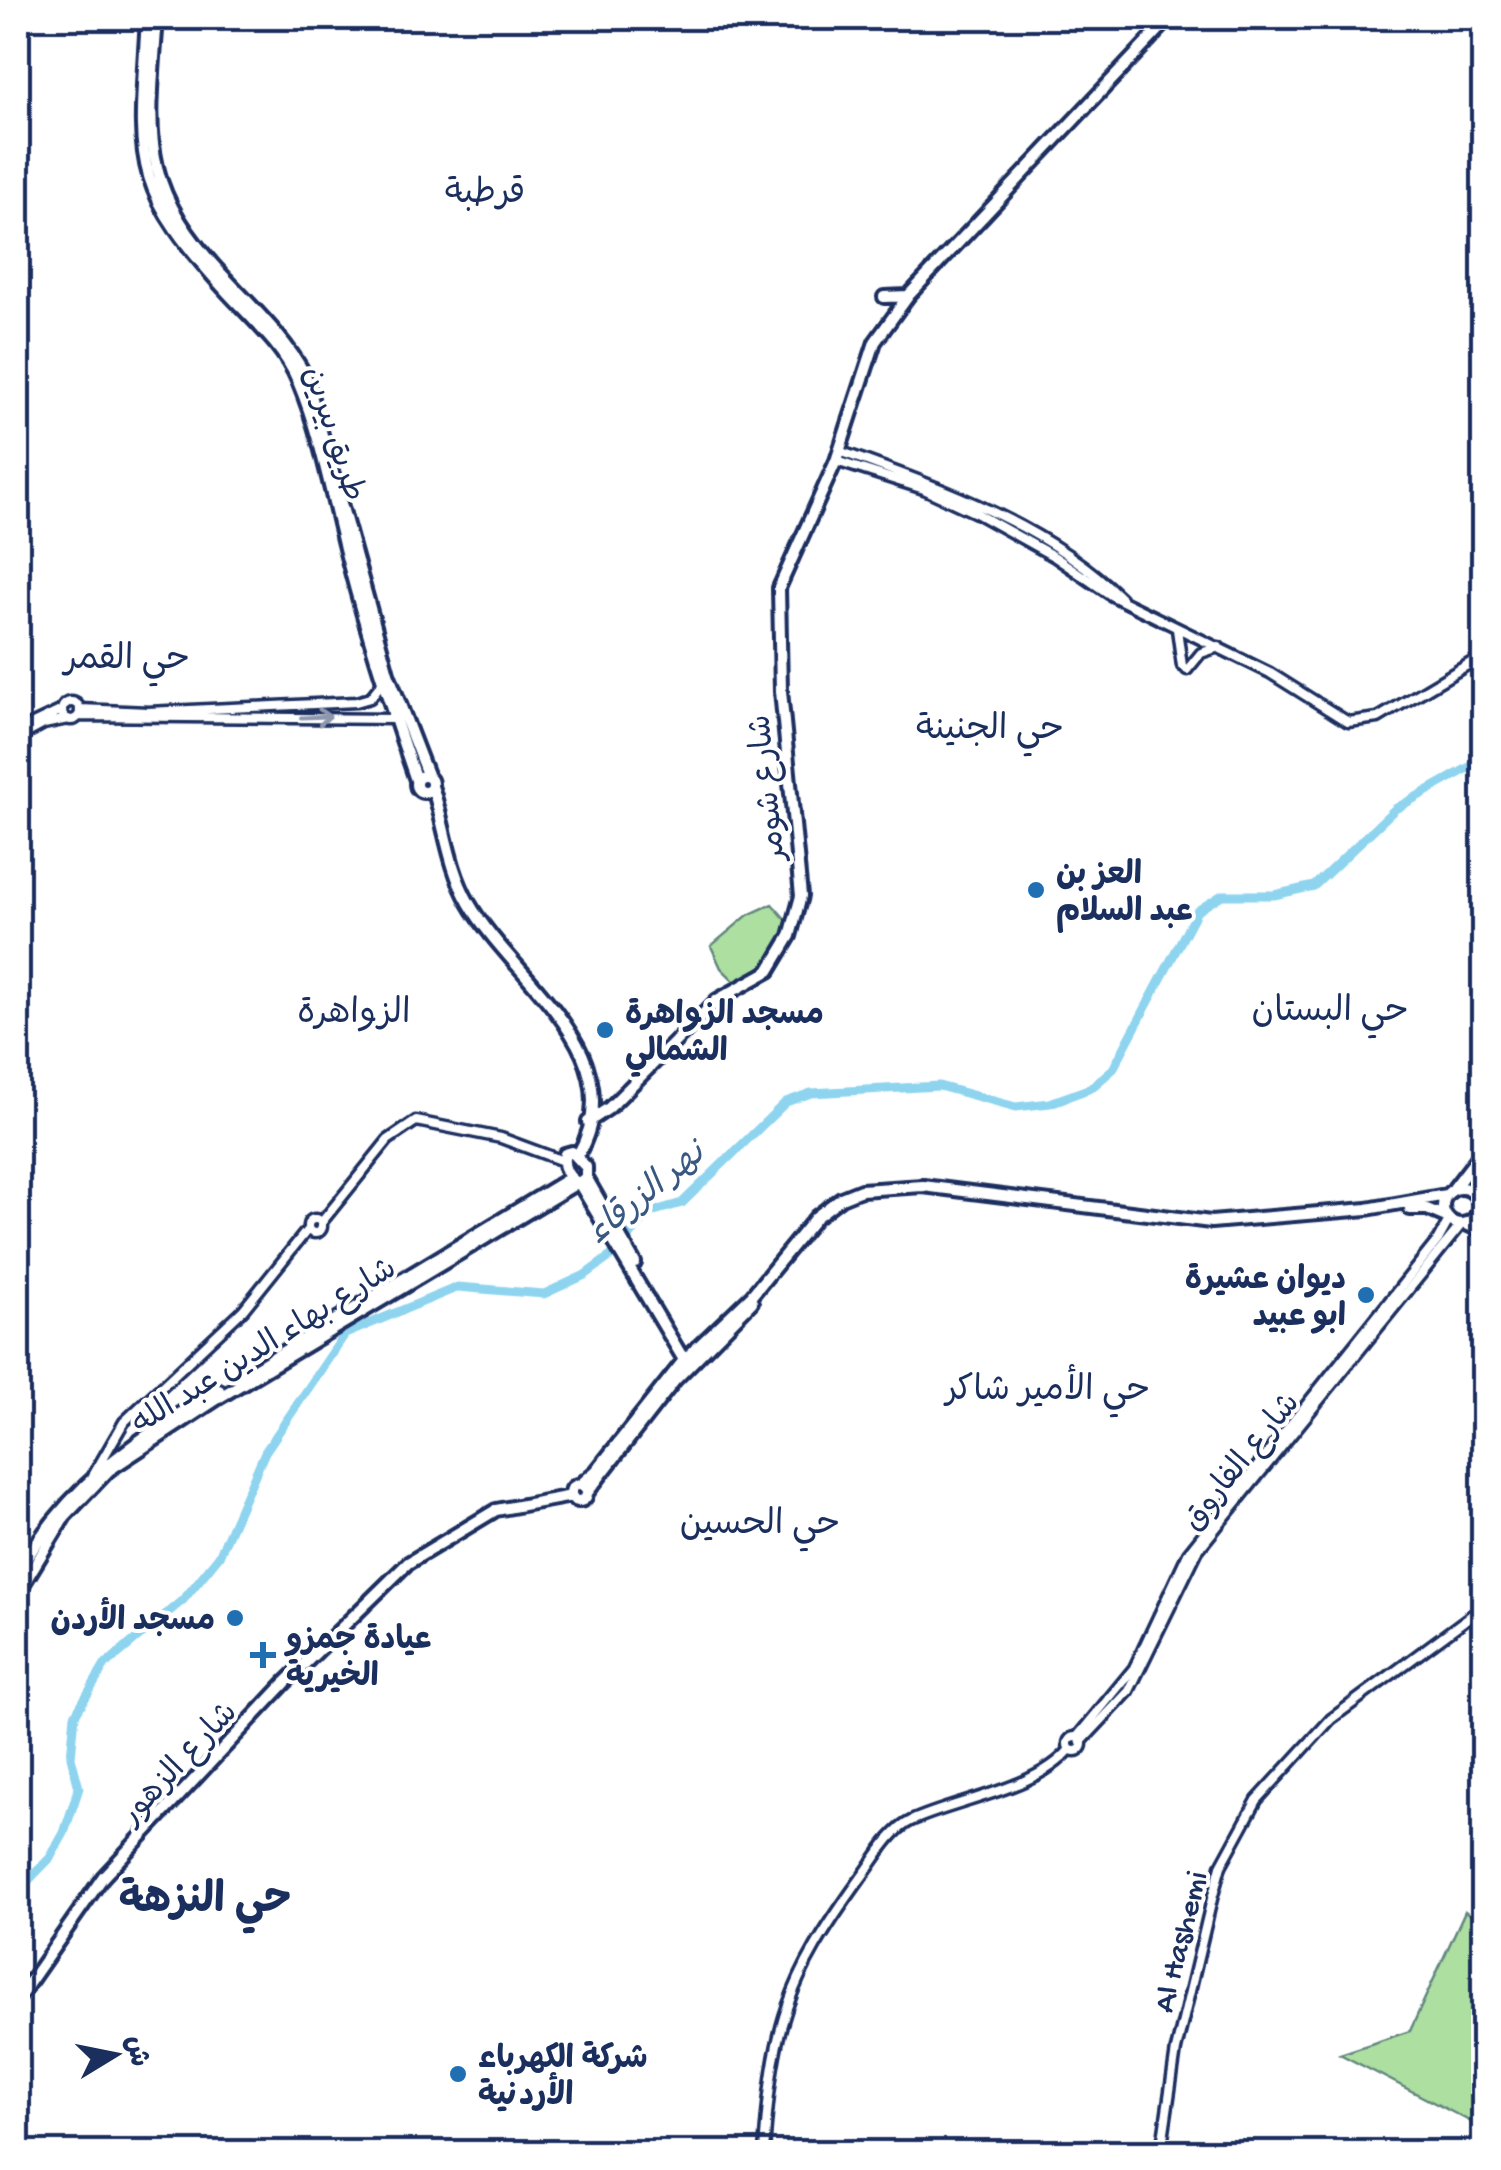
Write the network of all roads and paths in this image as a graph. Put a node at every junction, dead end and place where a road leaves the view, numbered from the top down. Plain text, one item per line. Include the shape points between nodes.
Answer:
1 (147, 18) edge
2 (156, 18) edge
3 (1170, 18) edge
4 (1178, 18) edge
5 (909, 296) junction
6 (882, 328) junction
7 (865, 372) junction
8 (838, 456) junction
9 (1177, 629) junction
10 (1219, 647) junction
11 (1484, 655) edge
12 (382, 683) junction
13 (62, 710) junction
14 (80, 713) junction
15 (105, 717) junction
16 (68, 719) junction
17 (394, 719) junction
18 (106, 730) dead end
19 (18, 735) edge
20 (425, 784) junction
21 (588, 1124) junction
22 (1484, 1149) edge
23 (569, 1155) junction
24 (1484, 1170) edge
25 (578, 1180) junction
26 (1450, 1192) junction
27 (561, 1194) junction
28 (1477, 1198) junction
29 (587, 1199) junction
30 (1481, 1214) edge
31 (1448, 1219) junction
32 (606, 1221) junction
33 (1464, 1224) junction
34 (1484, 1232) edge
35 (1391, 1305) junction
36 (740, 1311) junction
37 (688, 1352) junction
38 (674, 1380) junction
39 (218, 1394) junction
40 (94, 1474) junction
41 (578, 1491) junction
42 (18, 1572) edge
43 (19, 1587) edge
44 (1484, 1606) edge
45 (18, 1999) edge
46 (764, 2152) edge
47 (1161, 2152) edge

1 - 12 main road, طريق بيرين via 141,122 151,188 178,236 296,374
2 - 20 main road, طريق بيرين via 150,128 162,193 183,230 279,336 306,377
3 - 5 main road, شارع شومر
4 - 7 main road, شارع شومر via 900,313
5 - 6 main road, شارع شومر
5 - 6 main road via 883,300
6 - 7 main road, شارع شومر
7 - 8 main road, شارع شومر
8 - 9 street via 979,506 1064,554 1128,605
8 - 21 main road, شارع شومر via 779,588 781,690 800,886 790,936 769,971 717,1000
9 - 10 street
9 - 10 street via 1184,668
10 - 11 street via 1353,723 1384,714
12 - 15 street via 373,696 356,702
12 - 17 main road, طريق بيرين
13 - 14 street via 72,702
13 - 16 street
13 - 19 street
14 - 15 street
14 - 16 street
15 -> 17 street
15 - 18 street
16 - 19 street
17 - 20 main road, طريق بيرين
20 - 21 main road via 468,903 580,1043
21 - 23 main road, شارع شومر
22 - 26 main road
23 - 25 main road
23 - 25 main road
23 - 40 street via 416,1121 395,1132 212,1342 124,1422
24 - 28 main road
25 - 27 main road, شارع بهاء الدين عبد الله
25 - 29 main road
25 - 32 main road
25 - 39 main road, شارع بهاء الدين عبد الله
26 - 28 main road via 1467,1188
26 - 31 main road via 1442,1206
26 - 36 main road via 1367,1210 1211,1222 923,1186 870,1187 816,1217
27 - 29 main road
27 - 39 main road, شارع بهاء الدين عبد الله
28 - 30 main road
29 - 32 main road
30 - 33 main road
31 - 33 main road
31 - 35 street, شارع الفاروق
31 - 36 main road via 1422,1208 1202,1226 878,1191 826,1215
32 - 37 main road
33 - 34 main road
33 - 35 street, شارع الفاروق
35 - 46 street, شارع الفاروق via 1174,1576 1126,1682 1079,1740 1069,1740 1059,1760 1013,1784 910,1821 870,1866 817,1941 789,1998 772,2052
36 - 37 main road
36 - 38 main road
37 - 38 main road
37 - 41 main road
38 - 41 main road
39 - 40 main road, شارع بهاء الدين عبد الله via 167,1420
39 - 43 main road, شارع بهاء الدين عبد الله via 101,1476
40 - 42 main road, شارع بهاء الدين عبد الله via 41,1532
41 - 45 main road, شارع الزهور via 496,1510 408,1563 103,1878
44 - 47 street, Al Hashemi via 1368,1687 1256,1800 1221,1866 1176,2050

